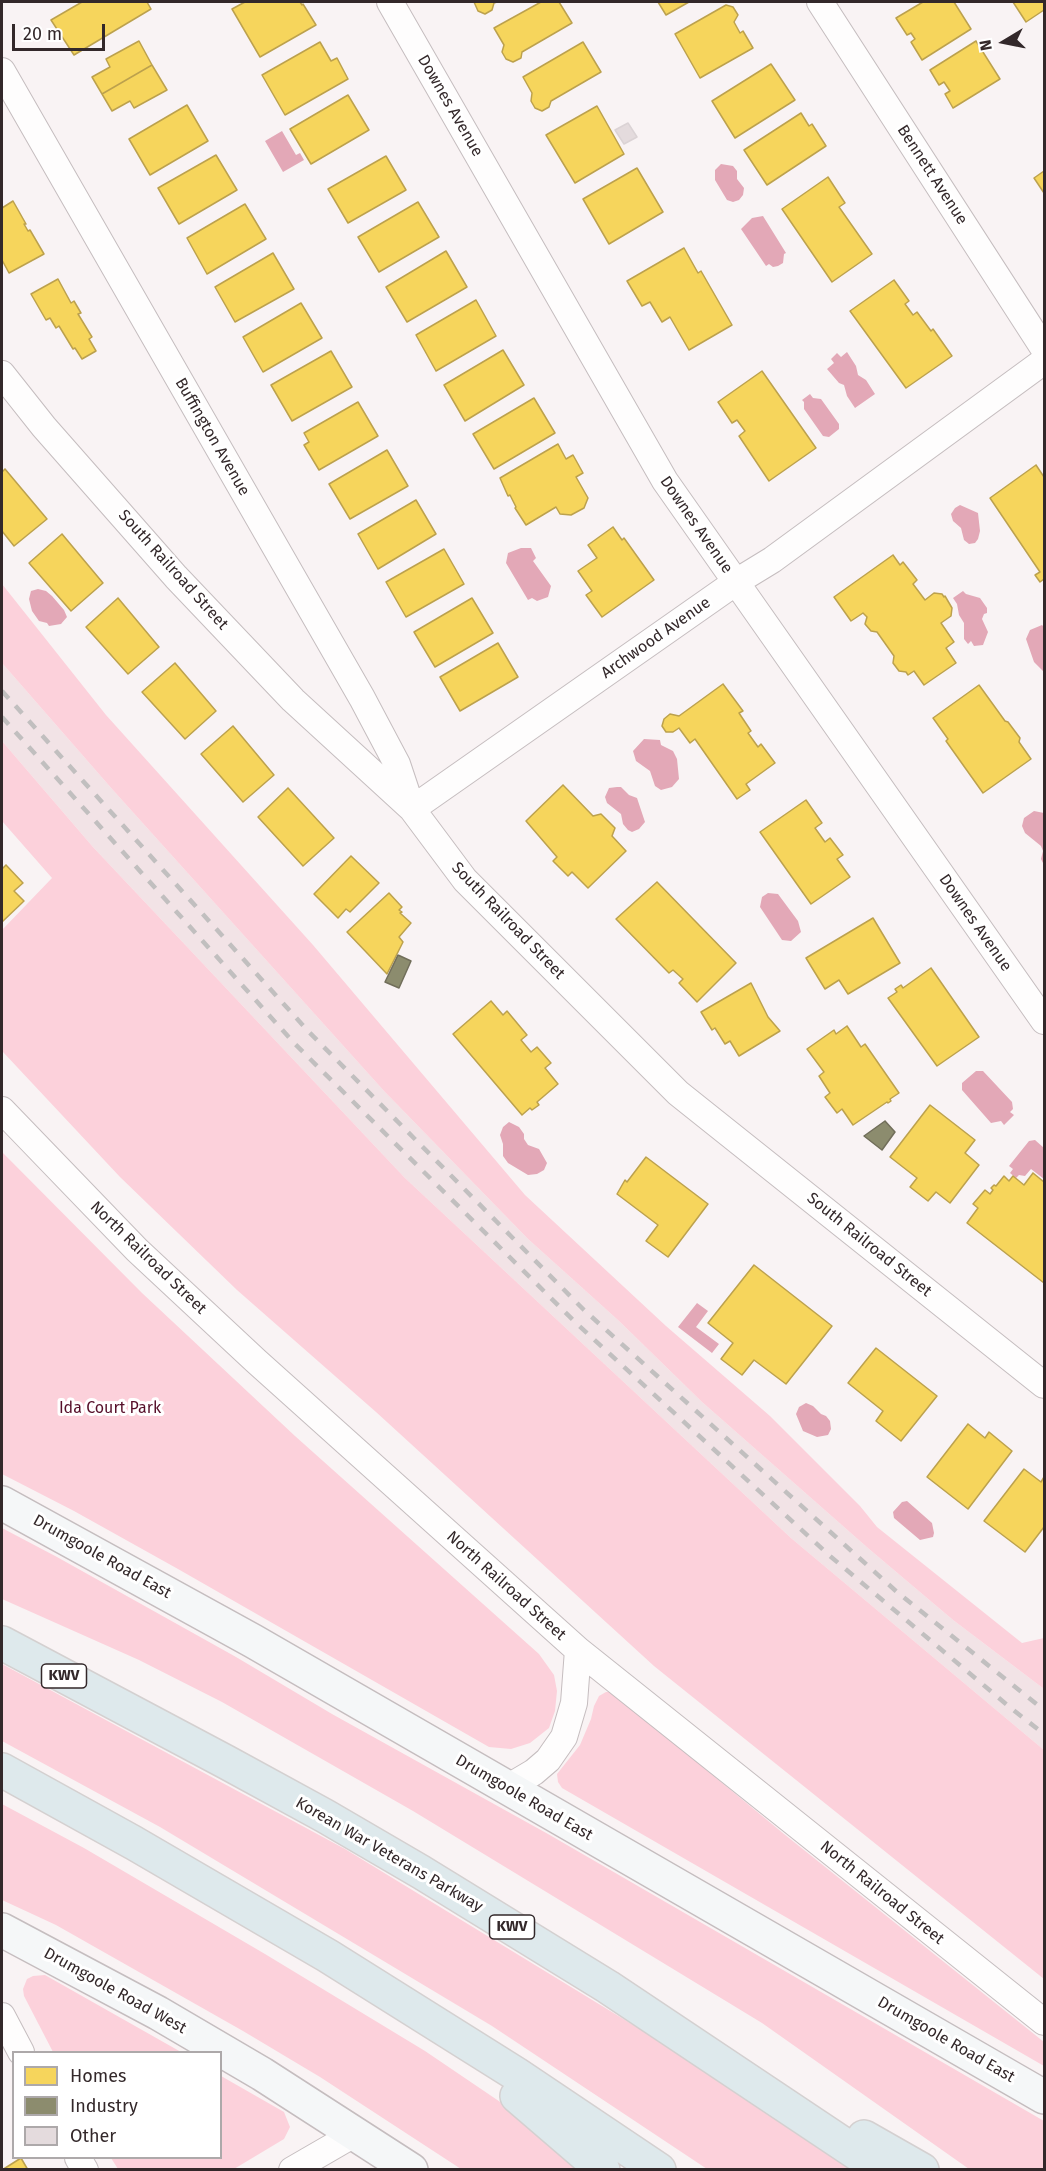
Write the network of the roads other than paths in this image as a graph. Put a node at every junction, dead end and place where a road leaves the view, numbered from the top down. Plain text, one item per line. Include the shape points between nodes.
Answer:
1 (390, 2) edge
2 (820, 2) edge
3 (2, 71) edge
4 (1044, 349) edge
5 (1044, 362) edge
6 (2, 374) edge
7 (736, 582) junction
8 (412, 809) junction
9 (1044, 1021) edge
10 (2, 1110) edge
11 (1044, 1385) edge
12 (2, 1503) edge
13 (2, 1643) edge
14 (578, 1650) junction
15 (2, 1770) edge
16 (507, 1788) junction
17 (2, 1930) edge
18 (2, 2016) edge
19 (424, 2016) junction
20 (1044, 2022) edge
21 (702, 2049) junction
22 (20, 2051) edge
23 (1044, 2097) edge
24 (356, 2133) junction
25 (292, 2169) edge
26 (411, 2169) edge
27 (603, 2169) edge
28 (659, 2169) edge
29 (882, 2169) edge
30 (922, 2169) edge

1 - 7 street, Downes Avenue via 665,481
2 - 4 street, Bennett Avenue
3 - 8 street, Buffington Avenue via 362,698 397,764
5 - 7 street, Archwood Avenue via 772,560
6 - 8 street, South Railroad Street via 176,577 293,700
7 - 8 street, Archwood Avenue
7 - 9 street, Downes Avenue
8 - 11 street, South Railroad Street via 465,880 678,1093
10 - 14 street, North Railroad Street via 137,1250
12 - 16 main road, Drumgoole Road East
13 - 21 highway, Korean War Veterans Parkway / KWV via 325,1816 557,1955
14 - 16 street via 574,1703 564,1737 548,1760
14 - 20 street, North Railroad Street
15 - 19 highway via 226,1896
16 - 23 main road, Drumgoole Road East
17 - 24 main road, Drumgoole Road West via 158,2013
18 - 22 street
19 - 27 highway
19 - 28 highway
21 - 29 highway, Korean War Veterans Parkway / KWV
21 - 30 highway
24 - 25 street
24 - 26 main road, Drumgoole Road West

